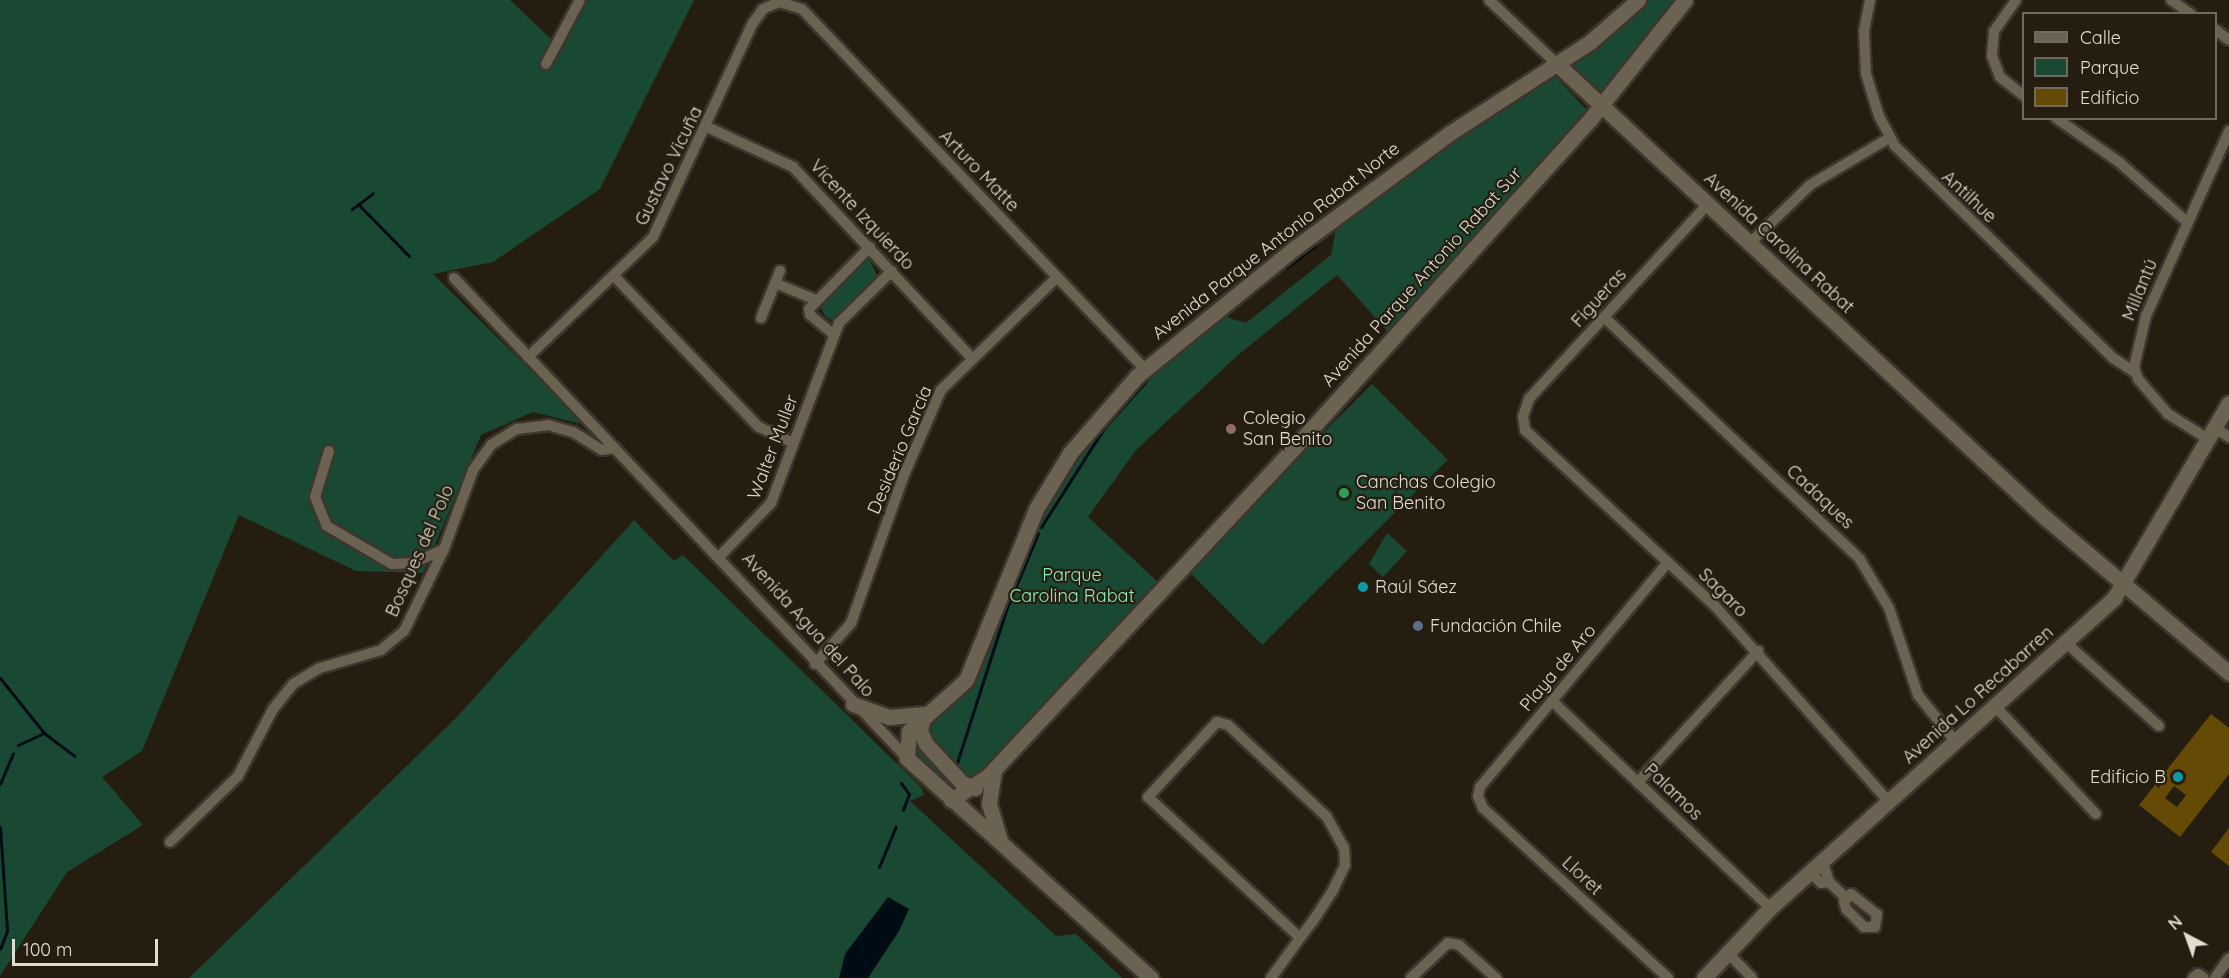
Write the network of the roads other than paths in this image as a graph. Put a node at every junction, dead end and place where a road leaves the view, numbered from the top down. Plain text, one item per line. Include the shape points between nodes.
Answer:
1 (580, 0) edge
2 (1489, 0) edge
3 (1638, 0) edge
4 (1685, 0) edge
5 (1870, 0) edge
6 (2016, 0) edge
7 (2171, 0) edge
8 (786, 2) joint
9 (2188, 12) edge
10 (2217, 31) edge
11 (2229, 40) edge
12 (546, 64) dead end
13 (1557, 64) junction
14 (2022, 94) edge
15 (1602, 105) junction
16 (2059, 120) edge
17 (707, 127) junction
18 (2229, 131) edge
19 (1889, 138) junction
20 (1708, 204) junction
21 (2187, 222) junction
22 (1750, 243) junction
23 (870, 247) junction
24 (780, 271) dead end
25 (892, 271) junction
26 (614, 276) junction
27 (1057, 277) junction
28 (454, 278) dead end
29 (775, 283) junction
30 (816, 300) junction
31 (1604, 317) junction
32 (761, 318) dead end
33 (833, 334) junction
34 (528, 357) junction
35 (971, 357) junction
36 (1145, 369) junction
37 (2136, 373) junction
38 (2229, 403) edge
39 (1523, 420) joint
40 (2212, 434) junction
41 (2229, 437) edge
42 (793, 443) junction
43 (615, 448) junction
44 (329, 451) dead end
45 (444, 549) junction
46 (719, 557) junction
47 (1668, 562) junction
48 (2121, 589) junction
49 (2065, 642) junction
50 (1758, 651) junction
51 (814, 664) junction
52 (2229, 673) edge
53 (1552, 701) junction
54 (853, 704) junction
55 (1994, 705) junction
56 (925, 714) junction
57 (2159, 726) dead end
58 (1955, 741) junction
59 (907, 758) junction
60 (995, 768) junction
61 (1638, 782) junction
62 (975, 788) junction
63 (1478, 796) joint
64 (951, 800) junction
65 (1889, 802) junction
66 (2096, 814) dead end
67 (170, 842) dead end
68 (1004, 848) junction
69 (1823, 862) junction
70 (1810, 872) junction
71 (1829, 882) junction
72 (1846, 898) dead end
73 (1770, 908) junction
74 (1300, 938) junction
75 (1727, 952) junction
76 (2229, 958) edge
77 (1151, 978) edge
78 (1271, 978) edge
79 (1411, 978) edge
80 (1496, 978) edge
81 (1668, 978) edge
82 (1704, 978) edge
83 (1752, 978) edge
84 (2193, 978) edge
85 (2204, 978) edge
86 (2215, 978) edge

1 - 12 street
2 - 13 street, Avenida Carolina Rabat
3 - 13 street, Avenida Parque Antonio Rabat Norte
4 - 15 street, Avenida Parque Antonio Rabat Sur
5 - 19 street, Antilhue via 1864,59 1875,107
6 - 14 street via 1994,32 1992,56 2000,78
7 - 9 street
8 - 17 street, Gustavo Vicuña via 770,5 757,15
8 - 27 street, Arturo Matte via 802,9
10 - 11 street
13 - 15 street, Avenida Carolina Rabat
13 - 36 street, Avenida Parque Antonio Rabat Norte via 1388,178 1209,313
15 - 20 street, Avenida Carolina Rabat
15 - 60 street, Avenida Parque Antonio Rabat Sur via 1288,454
16 - 21 street via 2119,162
17 - 23 street, Vicente Izquierdo via 788,163
17 - 26 street, Gustavo Vicuña via 657,231
18 - 21 street, Millantú
19 - 22 street via 1810,185
19 - 37 street, Antilhue via 1921,175 2113,358
20 - 22 street, Avenida Carolina Rabat
20 - 31 street, Figueras
21 - 37 street, Millantú via 2144,324
22 - 48 street, Avenida Carolina Rabat
23 - 25 street, Vicente Izquierdo
23 - 30 street
24 - 29 street
25 - 33 street, Walter Muller via 844,317
25 - 35 street, Vicente Izquierdo
26 - 34 street, Gustavo Vicuña
26 - 42 street via 759,427
27 - 35 street, Desiderio García
27 - 36 street, Arturo Matte
28 - 34 street, Avenida Agua del Palo
29 - 30 street
29 - 32 street
30 - 33 street via 810,315
31 - 39 street, Figueras via 1529,399
31 - 58 street, Cadaques via 1859,558 1889,608 1918,695
33 - 42 street, Walter Muller
34 - 43 street, Avenida Agua del Palo
35 - 51 street, Desiderio García via 935,400 851,623
36 - 56 street, Avenida Parque Antonio Rabat Norte via 1088,429 1055,476 1016,552 966,680
37 - 40 street via 2168,414
38 - 40 street, Avenida Lo Recabarren
39 - 47 street, Sagaro via 1533,441
40 - 41 street
40 - 48 street, Avenida Lo Recabarren
42 - 46 street, Walter Muller via 767,510
43 - 45 street, Bosques del Polo via 602,450 573,432 548,425 508,433 478,461
43 - 46 street, Avenida Agua del Palo
44 - 45 street via 315,497 327,526 392,564 413,563
45 - 67 street, Bosques del Polo via 404,631 381,650 320,668 293,684 273,709 238,776
46 - 51 street, Avenida Agua del Palo
47 - 50 street, Sagaro
47 - 53 street, Playa de Aro
48 - 49 street, Avenida Lo Recabarren
48 - 52 street, Avenida Carolina Rabat
49 - 55 street, Avenida Lo Recabarren
49 - 57 street
50 - 61 street
50 - 65 street, Sagaro
51 - 54 street, Avenida Agua del Palo
53 - 61 street, Palamos
53 - 63 street, Playa de Aro via 1480,787
54 - 56 street via 889,717
54 - 59 street, Avenida Agua del Palo
55 - 58 street, Avenida Lo Recabarren
55 - 66 street
56 - 59 street, Avenida Parque Antonio Rabat Norte via 909,731
56 - 62 street via 920,731 926,744 962,783
58 - 65 street, Avenida Lo Recabarren
59 - 64 street, Avenida Agua del Palo
60 - 62 street, Avenida Parque Antonio Rabat Sur
60 - 68 street via 989,804
61 - 73 street, Palamos
62 - 64 street, Avenida Parque Antonio Rabat Sur
63 - 81 street, Lloret via 1483,808
64 - 68 street, Avenida Agua del Palo
65 - 69 street, Avenida Lo Recabarren
68 - 77 street, Avenida Agua del Palo
69 - 70 street, Avenida Lo Recabarren
69 - 71 street
70 - 71 street via 1821,883
70 - 73 street, Avenida Lo Recabarren
71 - 72 street
73 - 75 street, Avenida Lo Recabarren
74 - 74 street via 1148,796 1217,722 1228,725 1327,817 1344,848 1342,875
74 - 78 street
75 - 82 street, Avenida Lo Recabarren
75 - 83 street
76 - 86 street
79 - 80 street via 1448,943 1459,945
84 - 85 street via 2198,974

